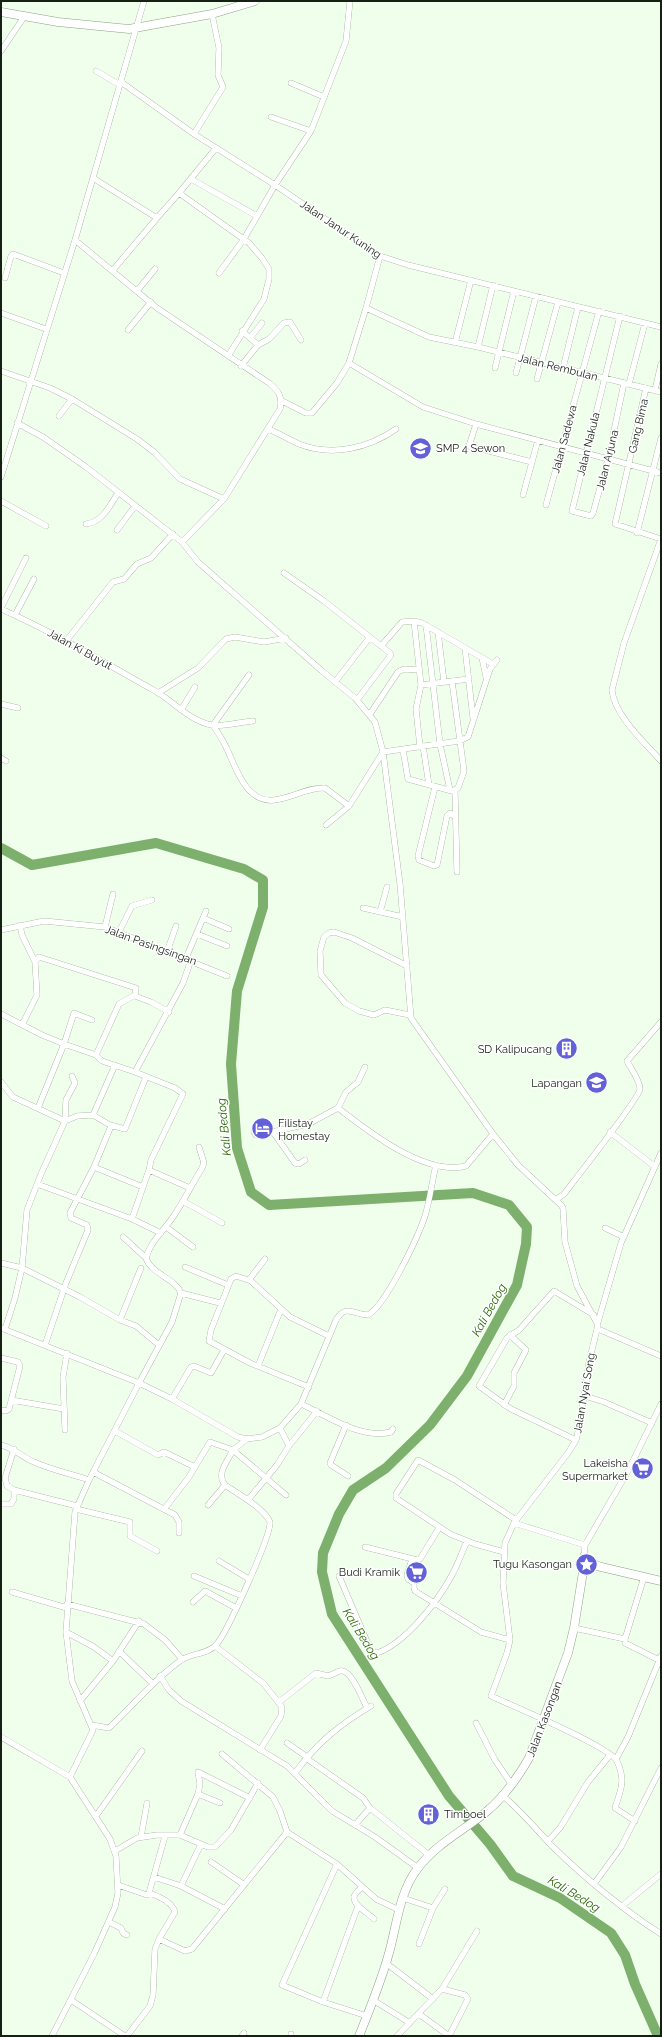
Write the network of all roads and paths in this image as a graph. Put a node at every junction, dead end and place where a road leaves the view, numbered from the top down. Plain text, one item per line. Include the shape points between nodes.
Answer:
1 (144, 1) edge
2 (255, 1) edge
3 (350, 1) edge
4 (1, 12) edge
5 (212, 14) junction
6 (24, 17) junction
7 (137, 28) junction
8 (1, 51) edge
9 (96, 71) dead end
10 (120, 83) junction
11 (291, 83) dead end
12 (324, 97) junction
13 (271, 118) dead end
14 (311, 131) junction
15 (194, 134) junction
16 (216, 148) junction
17 (93, 178) junction
18 (191, 179) junction
19 (275, 185) junction
20 (179, 193) junction
21 (257, 216) junction
22 (157, 218) junction
23 (244, 239) junction
24 (75, 240) junction
25 (380, 256) junction
26 (113, 270) junction
27 (155, 270) dead end
28 (64, 273) junction
29 (219, 273) dead end
30 (5, 278) dead end
31 (471, 280) junction
32 (493, 285) junction
33 (137, 291) junction
34 (514, 291) junction
35 (536, 296) junction
36 (151, 302) junction
37 (558, 302) junction
38 (578, 307) junction
39 (366, 308) junction
40 (599, 311) junction
41 (1, 313) edge
42 (620, 316) junction
43 (262, 323) dead end
44 (645, 323) junction
45 (661, 327) edge
46 (46, 329) junction
47 (128, 330) dead end
48 (242, 331) junction
49 (250, 338) junction
50 (301, 340) dead end
51 (452, 342) junction
52 (258, 345) junction
53 (478, 347) junction
54 (500, 352) junction
55 (228, 356) junction
56 (520, 357) junction
57 (349, 363) junction
58 (542, 363) junction
59 (661, 364) edge
60 (242, 366) junction
61 (495, 368) dead end
62 (563, 368) junction
63 (1, 371) edge
64 (516, 373) dead end
65 (583, 373) junction
66 (605, 378) junction
67 (537, 379) dead end
68 (30, 381) junction
69 (627, 384) junction
70 (646, 388) junction
71 (655, 390) junction
72 (661, 392) edge
73 (72, 400) junction
74 (282, 401) junction
75 (59, 416) dead end
76 (17, 423) junction
77 (476, 424) junction
78 (269, 429) junction
79 (396, 429) dead end
80 (661, 438) edge
81 (538, 440) junction
82 (562, 446) junction
83 (585, 453) junction
84 (608, 459) junction
85 (532, 462) junction
86 (629, 464) junction
87 (654, 471) junction
88 (661, 473) edge
89 (1, 477) edge
90 (118, 492) junction
91 (523, 495) dead end
92 (224, 498) junction
93 (1, 501) edge
94 (546, 505) dead end
95 (135, 506) junction
96 (571, 510) joint
97 (86, 524) dead end
98 (46, 526) dead end
99 (117, 530) dead end
100 (637, 533) junction
101 (173, 534) junction
102 (661, 539) edge
103 (182, 542) junction
104 (26, 558) dead end
105 (284, 573) dead end
106 (34, 579) dead end
107 (1, 608) edge
108 (15, 615) junction
109 (414, 621) junction
110 (426, 625) junction
111 (438, 632) junction
112 (370, 637) junction
113 (286, 638) junction
114 (67, 640) junction
115 (381, 646) junction
116 (466, 648) junction
117 (482, 658) junction
118 (419, 670) junction
119 (249, 675) dead end
120 (486, 678) junction
121 (469, 679) junction
122 (452, 681) junction
123 (335, 682) junction
124 (444, 682) junction
125 (432, 684) junction
126 (421, 685) junction
127 (195, 687) dead end
128 (158, 693) junction
129 (357, 700) junction
130 (1, 704) edge
131 (18, 708) dead end
132 (181, 710) junction
133 (370, 714) junction
134 (253, 722) dead end
135 (474, 722) junction
136 (213, 725) junction
137 (459, 741) junction
138 (440, 744) junction
139 (422, 747) junction
140 (403, 750) junction
141 (383, 752) junction
142 (661, 761) edge
143 (432, 786) junction
144 (452, 791) junction
145 (349, 806) junction
146 (454, 816) junction
147 (326, 825) dead end
148 (457, 872) dead end
149 (387, 887) dead end
150 (113, 894) dead end
151 (152, 900) dead end
152 (363, 908) dead end
153 (206, 912) dead end
154 (380, 912) junction
155 (403, 917) junction
156 (203, 918) junction
157 (20, 926) junction
158 (176, 926) dead end
159 (105, 927) junction
160 (229, 929) dead end
161 (1, 930) edge
162 (120, 932) junction
163 (196, 934) junction
164 (227, 946) dead end
165 (167, 952) junction
166 (189, 960) junction
167 (35, 962) junction
168 (407, 966) junction
169 (227, 976) dead end
170 (135, 996) junction
171 (169, 1012) junction
172 (1, 1014) edge
173 (410, 1015) junction
174 (92, 1020) dead end
175 (661, 1022) edge
176 (22, 1025) junction
177 (64, 1044) junction
178 (96, 1055) junction
179 (115, 1065) junction
180 (365, 1067) dead end
181 (135, 1072) junction
182 (72, 1076) dead end
183 (146, 1076) junction
184 (1, 1082) edge
185 (38, 1108) junction
186 (338, 1108) junction
187 (93, 1115) junction
188 (65, 1121) junction
189 (111, 1126) junction
190 (254, 1132) dead end
191 (273, 1132) junction
192 (610, 1132) junction
193 (493, 1134) junction
194 (199, 1147) dead end
195 (661, 1153) edge
196 (305, 1160) dead end
197 (436, 1165) junction
198 (654, 1166) junction
199 (94, 1167) junction
200 (149, 1170) junction
201 (37, 1184) junction
202 (143, 1186) junction
203 (190, 1188) junction
204 (564, 1194) junction
205 (78, 1198) junction
206 (557, 1199) junction
207 (183, 1201) junction
208 (563, 1208) junction
209 (132, 1219) junction
210 (222, 1223) dead end
211 (166, 1227) junction
212 (605, 1228) dead end
213 (161, 1233) junction
214 (123, 1237) dead end
215 (624, 1237) junction
216 (193, 1247) dead end
217 (146, 1258) junction
218 (265, 1259) dead end
219 (1, 1263) edge
220 (185, 1267) dead end
221 (22, 1268) junction
222 (141, 1268) dead end
223 (249, 1280) junction
224 (228, 1285) junction
225 (65, 1290) junction
226 (181, 1293) junction
227 (220, 1303) junction
228 (281, 1309) junction
229 (594, 1315) junction
230 (120, 1320) junction
231 (598, 1322) junction
232 (3, 1329) edge
233 (598, 1329) junction
234 (510, 1335) junction
235 (329, 1336) junction
236 (45, 1344) junction
237 (159, 1345) junction
238 (224, 1350) junction
239 (67, 1353) junction
240 (661, 1356) edge
241 (1, 1358) edge
242 (258, 1366) junction
243 (139, 1383) junction
244 (309, 1387) junction
245 (585, 1396) junction
246 (172, 1398) junction
247 (11, 1400) junction
248 (301, 1404) junction
249 (661, 1404) edge
250 (504, 1405) junction
251 (64, 1409) junction
252 (1, 1410) edge
253 (317, 1411) junction
254 (652, 1423) junction
255 (346, 1425) junction
256 (280, 1428) junction
257 (393, 1429) dead end
258 (64, 1430) dead end
259 (114, 1431) junction
260 (247, 1439) junction
261 (576, 1440) junction
262 (1, 1445) edge
263 (289, 1446) junction
264 (14, 1449) junction
265 (233, 1450) junction
266 (195, 1467) junction
267 (93, 1472) junction
268 (348, 1476) dead end
269 (267, 1477) junction
270 (89, 1480) junction
271 (226, 1485) junction
272 (14, 1490) junction
273 (286, 1494) dead end
274 (248, 1500) junction
275 (1, 1504) edge
276 (208, 1505) dead end
277 (76, 1507) junction
278 (165, 1508) junction
279 (515, 1521) junction
280 (439, 1528) junction
281 (179, 1533) dead end
282 (467, 1541) junction
283 (585, 1545) junction
284 (365, 1547) dead end
285 (157, 1551) dead end
286 (504, 1552) junction
287 (583, 1554) junction
288 (412, 1559) junction
289 (219, 1561) dead end
290 (604, 1567) junction
291 (194, 1576) dead end
292 (339, 1576) dead end
293 (582, 1576) junction
294 (644, 1577) junction
295 (249, 1579) junction
296 (661, 1581) edge
297 (12, 1592) dead end
298 (242, 1596) junction
299 (193, 1602) dead end
300 (434, 1602) junction
301 (67, 1606) junction
302 (236, 1608) junction
303 (139, 1621) junction
304 (574, 1628) junction
305 (66, 1632) junction
306 (625, 1639) junction
307 (510, 1640) junction
308 (215, 1646) junction
309 (119, 1651) junction
310 (661, 1657) edge
311 (182, 1659) junction
312 (113, 1661) junction
313 (160, 1676) junction
314 (152, 1683) junction
315 (80, 1701) junction
316 (279, 1702) junction
317 (543, 1720) junction
318 (476, 1723) dead end
319 (92, 1725) junction
320 (1, 1737) edge
321 (287, 1742) dead end
322 (260, 1750) junction
323 (142, 1751) dead end
324 (222, 1754) dead end
325 (610, 1755) junction
326 (307, 1757) junction
327 (616, 1759) junction
328 (661, 1768) edge
329 (295, 1773) junction
330 (70, 1777) junction
331 (258, 1783) junction
332 (512, 1785) junction
333 (198, 1794) junction
334 (503, 1796) junction
335 (250, 1798) junction
336 (147, 1803) dead end
337 (220, 1803) dead end
338 (370, 1808) junction
339 (96, 1816) junction
340 (635, 1821) junction
341 (355, 1826) junction
342 (287, 1832) junction
343 (180, 1835) junction
344 (165, 1836) junction
345 (140, 1837) junction
346 (548, 1841) junction
347 (201, 1844) junction
348 (115, 1851) junction
349 (429, 1855) junction
350 (211, 1862) dead end
351 (337, 1864) junction
352 (418, 1868) junction
353 (661, 1874) edge
354 (154, 1877) junction
355 (243, 1884) junction
356 (594, 1884) junction
357 (118, 1886) junction
358 (181, 1886) junction
359 (362, 1887) junction
360 (445, 1889) dead end
361 (149, 1893) junction
362 (403, 1898) junction
363 (358, 1906) junction
364 (622, 1906) junction
365 (433, 1908) junction
366 (225, 1909) junction
367 (399, 1910) junction
368 (374, 1919) dead end
369 (109, 1922) junction
370 (477, 1930) dead end
371 (661, 1934) edge
372 (126, 1935) dead end
373 (158, 1940) junction
374 (419, 1944) dead end
375 (386, 1963) junction
376 (442, 1988) junction
377 (433, 1999) junction
378 (71, 2000) junction
379 (373, 2000) junction
380 (323, 2002) junction
381 (419, 2014) junction
382 (367, 2016) junction
383 (410, 2022) junction
384 (52, 2036) edge
385 (126, 2036) edge
386 (359, 2036) edge
387 (397, 2036) edge
388 (449, 2036) edge

1 - 7 street
2 - 5 main road
3 - 12 street via 346,41
4 - 6 main road
5 - 7 main road
5 - 15 street via 219,48 217,73 223,87
6 - 7 main road via 94,26
6 - 8 street
7 - 10 street
9 - 10 street, Jalan Janur Kuning
10 - 15 street, Jalan Janur Kuning
10 - 17 street
11 - 12 street
12 - 14 street
13 - 14 street
14 - 19 street
15 - 16 street, Jalan Janur Kuning
16 - 18 street
16 - 19 street, Jalan Janur Kuning
17 - 22 street
17 - 24 street
18 - 20 street
18 - 21 street
19 - 21 street
19 - 25 street, Jalan Janur Kuning
20 - 22 street
20 - 23 street
21 - 23 street
22 - 26 street
23 - 29 street
23 - 48 street via 262,258 270,273 264,299
24 - 26 street
24 - 28 street
25 - 31 street, Jalan Janur Kuning
25 - 39 street
26 - 33 street
27 - 33 street
28 - 30 street via 13,254
28 - 46 street
31 - 32 street, Jalan Janur Kuning
31 - 51 street
32 - 34 street, Jalan Janur Kuning
32 - 53 street
33 - 36 street
34 - 35 street, Jalan Janur Kuning
34 - 54 street
35 - 37 street, Jalan Janur Kuning
35 - 56 street
36 - 47 street
36 - 55 street
37 - 38 street, Jalan Janur Kuning
37 - 58 street
38 - 40 street, Jalan Janur Kuning
38 - 62 street
39 - 51 street, Jalan Rembulan via 429,337
39 - 57 street
40 - 42 street, Jalan Janur Kuning
40 - 65 street, Jalan Sadewa
41 - 46 street
42 - 44 street, Jalan Janur Kuning
42 - 66 street, Jalan Nakula
43 - 49 street
44 - 45 street, Jalan Janur Kuning
44 - 69 street, Jalan Arjuna
46 - 68 street
48 - 49 street
48 - 55 street
49 - 52 street
50 - 52 street via 288,322
51 - 53 street, Jalan Rembulan
52 - 60 street
53 - 54 street, Jalan Rembulan
54 - 56 street, Jalan Rembulan
54 - 61 street
55 - 60 street
56 - 58 street, Jalan Rembulan
56 - 64 street
57 - 74 street via 337,383 312,413 306,413
57 - 77 street via 418,405
58 - 62 street, Jalan Rembulan
58 - 67 street
59 - 71 street
60 - 74 street via 275,388
62 - 65 street, Jalan Rembulan
63 - 68 street
65 - 66 street, Jalan Rembulan
65 - 82 street, Jalan Sadewa
66 - 69 street, Jalan Rembulan
66 - 83 street, Jalan Nakula
68 - 73 street
68 - 76 street
69 - 70 street, Jalan Rembulan
69 - 84 street, Jalan Arjuna
70 - 71 street, Jalan Rembulan
70 - 86 street, Gang Bima
71 - 72 street, Jalan Rembulan
73 - 75 street
73 - 92 street via 137,439 154,452 180,479
74 - 78 street
76 - 89 street
76 - 90 street via 43,436
77 - 81 street
77 - 85 street via 469,446
78 - 79 street via 304,445 338,449 361,446 381,439
78 - 92 street
80 - 87 street
81 - 82 street
81 - 85 street
82 - 83 street
82 - 94 street, Jalan Sadewa
83 - 84 street
83 - 96 street, Jalan Nakula
84 - 86 street
84 - 96 street, Jalan Arjuna via 593,514 591,516
85 - 91 street
86 - 87 street
86 - 100 street, Gang Bima via 615,526
87 - 88 street
87 - 100 street
90 - 95 street
90 - 97 street via 101,518
92 - 103 street
93 - 98 street
95 - 99 street
95 - 101 street
100 - 102 street
101 - 103 street
101 - 114 street via 151,558 137,564 124,579 113,582
102 - 142 street via 624,643 614,682 613,698 624,718
103 - 113 street via 198,562
104 - 107 street
105 - 112 street
106 - 108 street
107 - 108 street, Jalan Ki Buyut
108 - 114 street, Jalan Ki Buyut
109 - 110 street
109 - 115 street via 402,622
109 - 118 street
110 - 111 street
110 - 125 street
111 - 116 street
111 - 124 street
112 - 115 street
112 - 123 street
113 - 123 street
113 - 128 street via 264,642 235,637 226,639 198,668
114 - 128 street, Jalan Ki Buyut
115 - 129 street via 391,655
116 - 117 street
116 - 121 street
117 - 120 street
117 - 120 street via 495,662
118 - 126 street
118 - 133 street via 404,669 398,672
119 - 136 street
120 - 135 street
121 - 122 street
121 - 135 street
122 - 124 street
122 - 137 street
123 - 129 street
124 - 125 street
125 - 126 street
125 - 138 street
126 - 139 street via 416,709
127 - 132 street
128 - 132 street, Jalan Ki Buyut
129 - 133 street
130 - 131 street
132 - 136 street, Jalan Ki Buyut
133 - 141 street via 378,730
134 - 136 street
135 - 137 street via 469,736
136 - 145 street via 241,780 249,790 262,798 273,800 308,789 325,788
137 - 138 street
137 - 144 street via 464,771 460,783
138 - 139 street
138 - 144 street
139 - 140 street
139 - 143 street
140 - 141 street
140 - 143 street via 408,779
141 - 145 street
141 - 155 street
143 - 144 street
143 - 146 street via 419,860 437,865 447,816 450,813
144 - 146 street
145 - 147 street
146 - 148 street
149 - 154 street
150 - 159 street
151 - 162 street via 132,906
152 - 154 street
153 - 156 street
154 - 155 street
155 - 168 street
156 - 160 street
156 - 163 street
157 - 159 street, Jalan Pasingsingan via 51,921
157 - 161 street, Jalan Pasingsingan
157 - 167 street
158 - 165 street
159 - 162 street, Jalan Pasingsingan
162 - 165 street, Jalan Pasingsingan
163 - 164 street
163 - 166 street
165 - 166 street, Jalan Pasingsingan
166 - 169 street, Jalan Pasingsingan
166 - 171 street via 183,983
167 - 170 street via 37,958 42,957 89,972 136,988
167 - 176 street via 38,992
168 - 173 street
168 - 173 street via 352,938 334,932 324,937 320,951 321,975 345,1003 359,1011 374,1015 385,1010
170 - 171 street
170 - 178 street via 119,1004
171 - 181 street
172 - 176 street
173 - 193 street
174 - 177 street via 74,1013
175 - 192 street via 627,1061 640,1091
176 - 177 street
177 - 178 street
177 - 185 street
178 - 179 street via 98,1059
179 - 181 street
179 - 187 street
180 - 186 street via 358,1082 346,1092
181 - 183 street
182 - 188 street via 74,1083 66,1100
183 - 189 street via 126,1128
183 - 200 street via 183,1094 151,1160
184 - 185 street via 14,1097
185 - 188 street
186 - 191 street via 308,1124
186 - 197 street via 406,1155
187 - 188 street via 77,1116
187 - 189 street
188 - 201 street
189 - 199 street
190 - 191 street via 259,1135
191 - 196 street via 295,1163 299,1164
192 - 198 street
192 - 204 street
193 - 197 street via 466,1166 460,1168
193 - 206 street via 518,1165
194 - 203 street via 204,1165
195 - 198 street
197 - 235 street via 426,1215 404,1262 375,1310 366,1315 343,1311
198 - 215 street
199 - 202 street
199 - 205 street
200 - 202 street
200 - 203 street
201 - 205 street
201 - 221 street via 25,1220
202 - 209 street
203 - 207 street
204 - 206 street
204 - 208 street
205 - 209 street
205 - 225 street via 70,1216 86,1224 88,1230
206 - 208 street
207 - 210 street
207 - 211 street
208 - 229 street via 565,1242 577,1286
209 - 213 street
211 - 213 street
211 - 216 street
212 - 215 street
213 - 217 street via 152,1244
214 - 217 street
215 - 231 street
217 - 226 street via 149,1264 178,1287
218 - 223 street
219 - 221 street
220 - 224 street
221 - 225 street
221 - 232 street via 15,1298
222 - 230 street
223 - 224 street via 234,1276
223 - 228 street
224 - 227 street
225 - 230 street
225 - 236 street
226 - 227 street
226 - 237 street via 172,1322
227 - 238 street via 208,1337
228 - 235 street via 296,1320
228 - 242 street
229 - 231 street
229 - 234 street via 554,1291 519,1330
230 - 237 street via 136,1326
231 - 233 street, Jalan Nyai Song
232 - 236 street
233 - 240 street
233 - 245 street, Jalan Nyai Song via 589,1362
234 - 250 street via 526,1350 514,1373 514,1386
234 - 250 street via 479,1386
235 - 244 street
236 - 239 street
237 - 243 street
238 - 242 street
238 - 246 street via 211,1373 191,1367
239 - 243 street
239 - 251 street via 63,1377
241 - 247 street via 20,1364
242 - 244 street
243 - 246 street
243 - 259 street
244 - 248 street
245 - 254 street
245 - 261 street, Jalan Nyai Song
246 - 260 street via 208,1421
247 - 251 street
247 - 252 street via 8,1411
248 - 253 street
248 - 256 street
249 - 254 street
250 - 261 street
251 - 258 street
253 - 255 street
253 - 263 street
254 - 283 street via 628,1471
255 - 257 street via 370,1433 387,1433
255 - 268 street via 330,1463
256 - 260 street via 266,1435
256 - 263 street
259 - 266 street via 158,1455 164,1452
259 - 267 street
260 - 265 street
261 - 279 street, Jalan Nyai Song
262 - 264 street
263 - 269 street
264 - 270 street via 33,1462
264 - 272 street via 5,1478 7,1486
265 - 266 street via 210,1442
265 - 269 street
265 - 271 street via 221,1474
266 - 278 street
267 - 270 street
267 - 278 street
269 - 273 street
269 - 274 street
270 - 277 street
271 - 274 street
271 - 276 street
272 - 275 street via 12,1504
272 - 277 street
274 - 295 street via 267,1517 270,1525
277 - 285 street via 130,1522 130,1536
277 - 301 street
278 - 281 street via 178,1519
279 - 280 street via 455,1480 418,1460 396,1494 396,1498
279 - 283 street
279 - 286 street, Jalan Nyai Song
280 - 282 street
280 - 288 street via 420,1559
282 - 286 street
282 - 300 street via 453,1574
283 - 287 street
284 - 288 street
286 - 307 street, Jalan Nyai Song via 503,1583
287 - 290 street via 588,1560
287 - 293 street
288 - 300 street via 407,1578 414,1583 415,1591
289 - 295 street
290 - 293 main road via 589,1566
290 - 294 main road
291 - 298 street
292 - 300 street via 373,1653 380,1652 397,1642
293 - 304 main road, Jalan Kasongan
294 - 296 main road
294 - 306 street
295 - 298 street
297 - 301 street
298 - 302 street
299 - 302 street via 205,1592
300 - 307 street via 481,1632
301 - 303 street
301 - 305 street
302 - 308 street
303 - 309 street
303 - 311 street via 157,1633
304 - 306 street
304 - 317 main road, Jalan Kasongan via 564,1665
305 - 312 street
305 - 315 street via 72,1681
306 - 310 street via 625,1643
307 - 317 street, Jalan Nyai Song via 508,1653 491,1696
308 - 311 street
308 - 316 street via 264,1684
309 - 312 street
309 - 314 street
310 - 327 street via 628,1737
311 - 313 street
312 - 315 street
313 - 314 street
313 - 322 street via 169,1690 181,1701
314 - 319 street via 109,1728
315 - 319 street
316 - 322 street via 282,1707 281,1716
316 - 326 street via 316,1673 328,1676 344,1671 351,1676 369,1707 327,1735
317 - 325 street via 585,1739
317 - 332 main road, Jalan Kasongan via 529,1758
318 - 332 street via 495,1760
319 - 330 street via 92,1732
320 - 330 street
321 - 326 street
322 - 329 street
323 - 339 street
324 - 331 street
325 - 327 street
325 - 346 street via 588,1782 560,1828
326 - 329 street
326 - 338 street via 363,1798
327 - 340 street via 623,1781 614,1808
328 - 340 street
329 - 341 street via 321,1802
330 - 339 street
331 - 335 street
331 - 342 street via 277,1804
332 - 334 main road, Jalan Kasongan
333 - 335 street via 198,1772
333 - 337 street
333 - 343 street
334 - 346 street
334 - 349 main road, Jalan Kasongan
335 - 347 street via 231,1830 218,1845 212,1847
336 - 345 street
338 - 341 street
338 - 349 street
339 - 348 street
340 - 356 street via 621,1847
341 - 352 street
342 - 351 street
342 - 355 street
343 - 344 street
343 - 347 street
344 - 345 street
344 - 354 street
345 - 348 street
346 - 356 street
347 - 358 street
348 - 357 street
349 - 352 main road, Jalan Kasongan
350 - 355 street
351 - 359 street
351 - 380 street via 282,1984 285,1988
352 - 362 main road, Jalan Kasongan via 411,1877
353 - 364 street
354 - 358 street
354 - 361 street
355 - 366 street
356 - 364 street
357 - 361 street via 147,1895
357 - 369 street via 117,1900
358 - 366 street
359 - 363 street via 354,1897
359 - 367 street via 376,1899
360 - 365 street
361 - 373 street via 160,1897 175,1910
362 - 365 street
362 - 367 main road, Jalan Kasongan
363 - 368 street
363 - 380 street
364 - 371 street
365 - 374 street
366 - 373 street via 190,1950 183,1950
367 - 375 main road, Jalan Kasongan
369 - 372 street via 121,1928
369 - 378 street
370 - 376 street
373 - 385 street via 154,1956 152,2001
375 - 377 street
375 - 379 main road, Jalan Kasongan
376 - 377 street
376 - 388 street via 465,1995 468,1999
377 - 381 street
378 - 384 street
378 - 385 street
379 - 382 main road, Jalan Kasongan
379 - 383 street
380 - 382 street
381 - 383 street
381 - 388 street
382 - 386 main road, Jalan Kasongan
383 - 387 street

